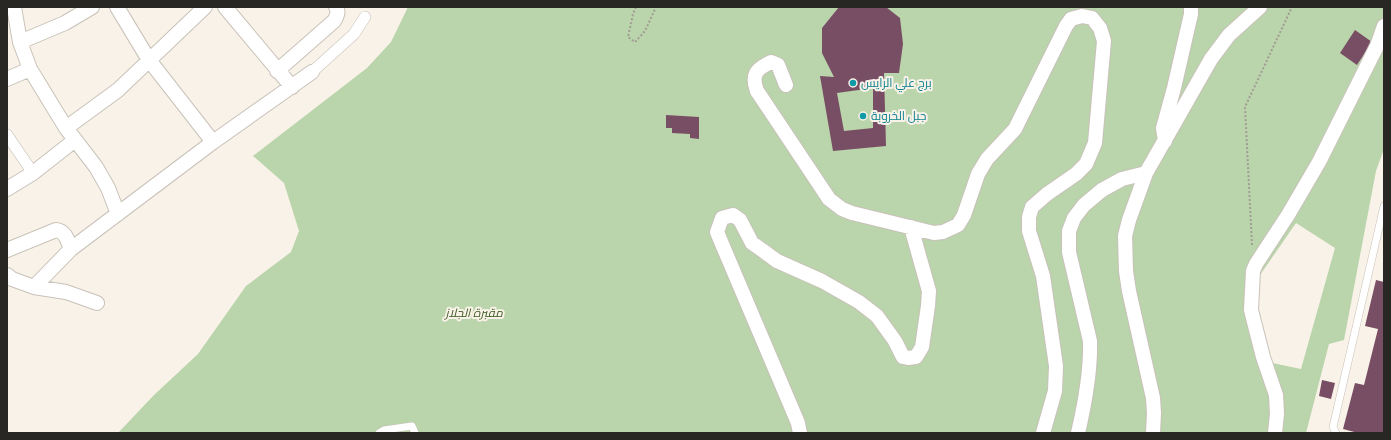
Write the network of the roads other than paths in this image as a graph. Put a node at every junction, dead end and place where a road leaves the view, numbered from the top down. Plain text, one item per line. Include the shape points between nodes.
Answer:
1 (14, 7) edge
2 (92, 7) edge
3 (117, 7) edge
4 (205, 7) edge
5 (225, 7) edge
6 (336, 7) edge
7 (1191, 7) edge
8 (1260, 7) edge
9 (365, 17) dead end
10 (1384, 26) edge
11 (20, 42) junction
12 (149, 60) junction
13 (30, 69) junction
14 (277, 71) junction
15 (312, 72) joint
16 (7, 80) edge
17 (786, 85) dead end
18 (292, 87) junction
19 (66, 128) junction
20 (7, 135) edge
21 (75, 140) junction
22 (1165, 141) junction
23 (213, 142) junction
24 (33, 173) junction
25 (1146, 173) junction
26 (7, 189) edge
27 (1384, 206) edge
28 (118, 214) junction
29 (911, 227) junction
30 (71, 249) junction
31 (7, 250) edge
32 (9, 279) edge
33 (34, 288) junction
34 (97, 303) dead end
35 (379, 433) edge
36 (415, 433) edge
37 (800, 433) edge
38 (1043, 433) edge
39 (1078, 433) edge
40 (1153, 433) edge
41 (1275, 433) edge
42 (1336, 433) edge

1 - 11 street
2 - 11 street via 65,23
3 - 12 street
4 - 12 street
5 - 14 street
6 - 14 street via 338,10 334,21
7 - 22 street via 1163,128
8 - 22 street via 1229,34 1211,59
9 - 15 street via 354,34
10 - 41 street via 1375,50 1319,162 1253,270 1252,317 1276,395
11 - 13 street
12 - 19 street via 118,90
12 - 23 street
13 - 16 street
13 - 19 street
14 - 18 street
15 - 18 street
17 - 29 street via 778,65 770,62 756,74 754,82 757,91 830,200 852,213
18 - 23 street
19 - 21 street
20 - 24 street
21 - 24 street
21 - 28 street via 96,167
22 - 25 street
23 - 28 street
24 - 26 street
25 - 39 street via 1122,179 1102,190 1084,205 1074,218 1069,231 1069,252 1091,355
25 - 40 street via 1129,220 1125,236 1125,253 1129,291 1152,398
27 - 42 lane via 1333,428
28 - 30 street
29 - 37 street via 929,291 922,347 916,357 908,358 903,357 895,341 876,316 865,307 822,281 777,261 752,243 740,220 733,215 722,218 717,232
29 - 38 street via 934,233 943,232 958,224 964,215 978,174 987,159 1014,129 1066,26 1071,19 1082,16 1092,18 1100,28 1104,41 1095,144 1086,164 1032,207 1029,217 1029,231 1043,276 1056,366 1055,391
30 - 31 street via 64,234 56,230
30 - 33 street
32 - 33 street
33 - 34 street via 66,292
35 - 36 lane via 412,426

